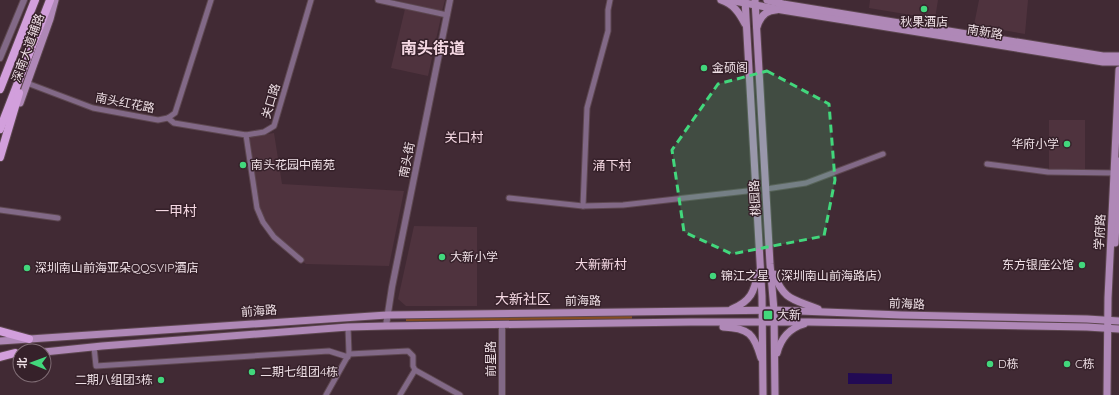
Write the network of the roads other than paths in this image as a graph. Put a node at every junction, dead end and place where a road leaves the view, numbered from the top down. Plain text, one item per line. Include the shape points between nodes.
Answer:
1 (24, 0) edge
2 (50, 0) edge
3 (55, 0) edge
4 (211, 0) edge
5 (311, 0) edge
6 (378, 0) edge
7 (450, 0) edge
8 (610, 0) edge
9 (720, 0) edge
10 (729, 0) edge
11 (767, 0) edge
12 (776, 0) edge
13 (34, 1) edge
14 (745, 1) edge
15 (755, 2) edge
16 (783, 7) junction
17 (447, 15) junction
18 (746, 28) junction
19 (756, 33) junction
20 (34, 44) junction
21 (1119, 56) edge
22 (0, 58) edge
23 (1119, 62) edge
24 (1119, 70) edge
25 (2, 81) edge
26 (27, 83) junction
27 (0, 89) edge
28 (168, 118) junction
29 (0, 129) edge
30 (246, 135) junction
31 (3, 148) junction
32 (883, 154) dead end
33 (0, 158) edge
34 (1119, 161) edge
35 (987, 164) dead end
36 (1116, 173) edge
37 (766, 189) junction
38 (1116, 189) edge
39 (756, 190) junction
40 (509, 198) dead end
41 (583, 206) junction
42 (0, 210) edge
43 (58, 218) dead end
44 (301, 260) dead end
45 (770, 264) junction
46 (760, 267) junction
47 (728, 310) junction
48 (762, 310) junction
49 (774, 310) junction
50 (823, 311) junction
51 (387, 314) junction
52 (1113, 320) edge
53 (691, 322) junction
54 (763, 322) junction
55 (775, 322) junction
56 (810, 322) junction
57 (502, 324) junction
58 (386, 326) junction
59 (348, 327) junction
60 (1113, 329) edge
61 (0, 331) edge
62 (29, 339) junction
63 (0, 341) edge
64 (94, 347) junction
65 (52, 351) edge
66 (12, 353) edge
67 (0, 354) edge
68 (12, 354) edge
69 (348, 356) junction
70 (0, 357) edge
71 (775, 369) junction
72 (415, 370) junction
73 (763, 370) junction
74 (326, 395) edge
75 (400, 395) edge
76 (460, 395) edge
77 (502, 395) edge
78 (763, 395) edge
79 (775, 395) edge
80 (1107, 395) edge
81 (1111, 395) edge

1 - 22 street, 深南大道辅路
2 - 20 main road
3 - 26 main road, 深南大道辅路
4 - 28 street, 南头红花路 via 175,113
5 - 30 street, 关口路 via 274,126 264,132
6 - 17 street
7 - 17 street, 南头街
8 - 41 street via 608,31 587,108
9 - 18 main road via 734,7
10 - 14 main road, 南新路
11 - 16 main road, 南新路
12 - 16 main road
13 - 25 main road
14 - 15 main road, 南新路
14 - 18 main road, 桃园路
15 - 16 main road, 南新路
15 - 19 main road, 桃园路
16 - 19 main road via 764,14
16 - 21 main road, 南新路 via 1104,56
16 - 23 main road, 南新路 via 1103,62
17 - 51 street, 南头街
18 - 39 main road, 桃园路
19 - 37 main road, 桃园路
20 - 29 main road
20 - 31 main road
24 - 36 main road, 学府路
25 - 27 main road
26 - 28 street, 南头红花路 via 93,108 158,120
26 - 31 main road, 深南大道辅路
28 - 30 street, 关口路 via 174,122
30 - 44 street via 257,208 263,222 274,237
31 - 33 main road
32 - 37 street via 806,183
34 - 36 main road, 学府路
35 - 36 street via 1048,172
36 - 38 main road, 学府路
37 - 45 main road, 桃园路
38 - 52 main road, 学府路
39 - 41 street via 623,205
39 - 46 main road, 桃园路
40 - 41 street
42 - 43 street
45 - 49 main road, 桃园路
45 - 50 main road via 787,296
46 - 47 main road via 750,297 740,306
46 - 48 main road, 桃园路
47 - 48 main road, 前海路
47 - 51 main road, 前海路
48 - 49 main road, 前海路
48 - 54 main road, 桃园路
49 - 50 main road, 前海路
49 - 55 main road, 桃园路
50 - 52 main road, 前海路
51 - 58 street, 南头街
51 - 62 main road, 前海路
52 - 60 main road, 学府路
53 - 54 main road, 前海路
53 - 57 main road, 前海路
53 - 73 main road via 746,330 758,348
54 - 55 main road, 前海路
54 - 73 main road, 桃园路
55 - 56 main road, 前海路
55 - 71 main road, 桃园路
56 - 60 main road, 前海路
56 - 71 main road via 796,327 785,336 779,347
57 - 58 main road, 前海路
57 - 77 street, 前星路
58 - 59 main road, 前海路
59 - 64 main road, 前海路
59 - 69 street
60 - 80 main road, 学府路
60 - 81 main road, 学府路
61 - 62 main road
62 - 63 main road, 前海路
64 - 65 main road, 前海路
64 - 69 street via 96,366 329,351
66 - 67 main road
68 - 70 main road
69 - 72 street via 405,350 412,356
69 - 74 street
71 - 79 main road, 桃园路
72 - 75 street
72 - 76 street
73 - 78 main road, 桃园路

